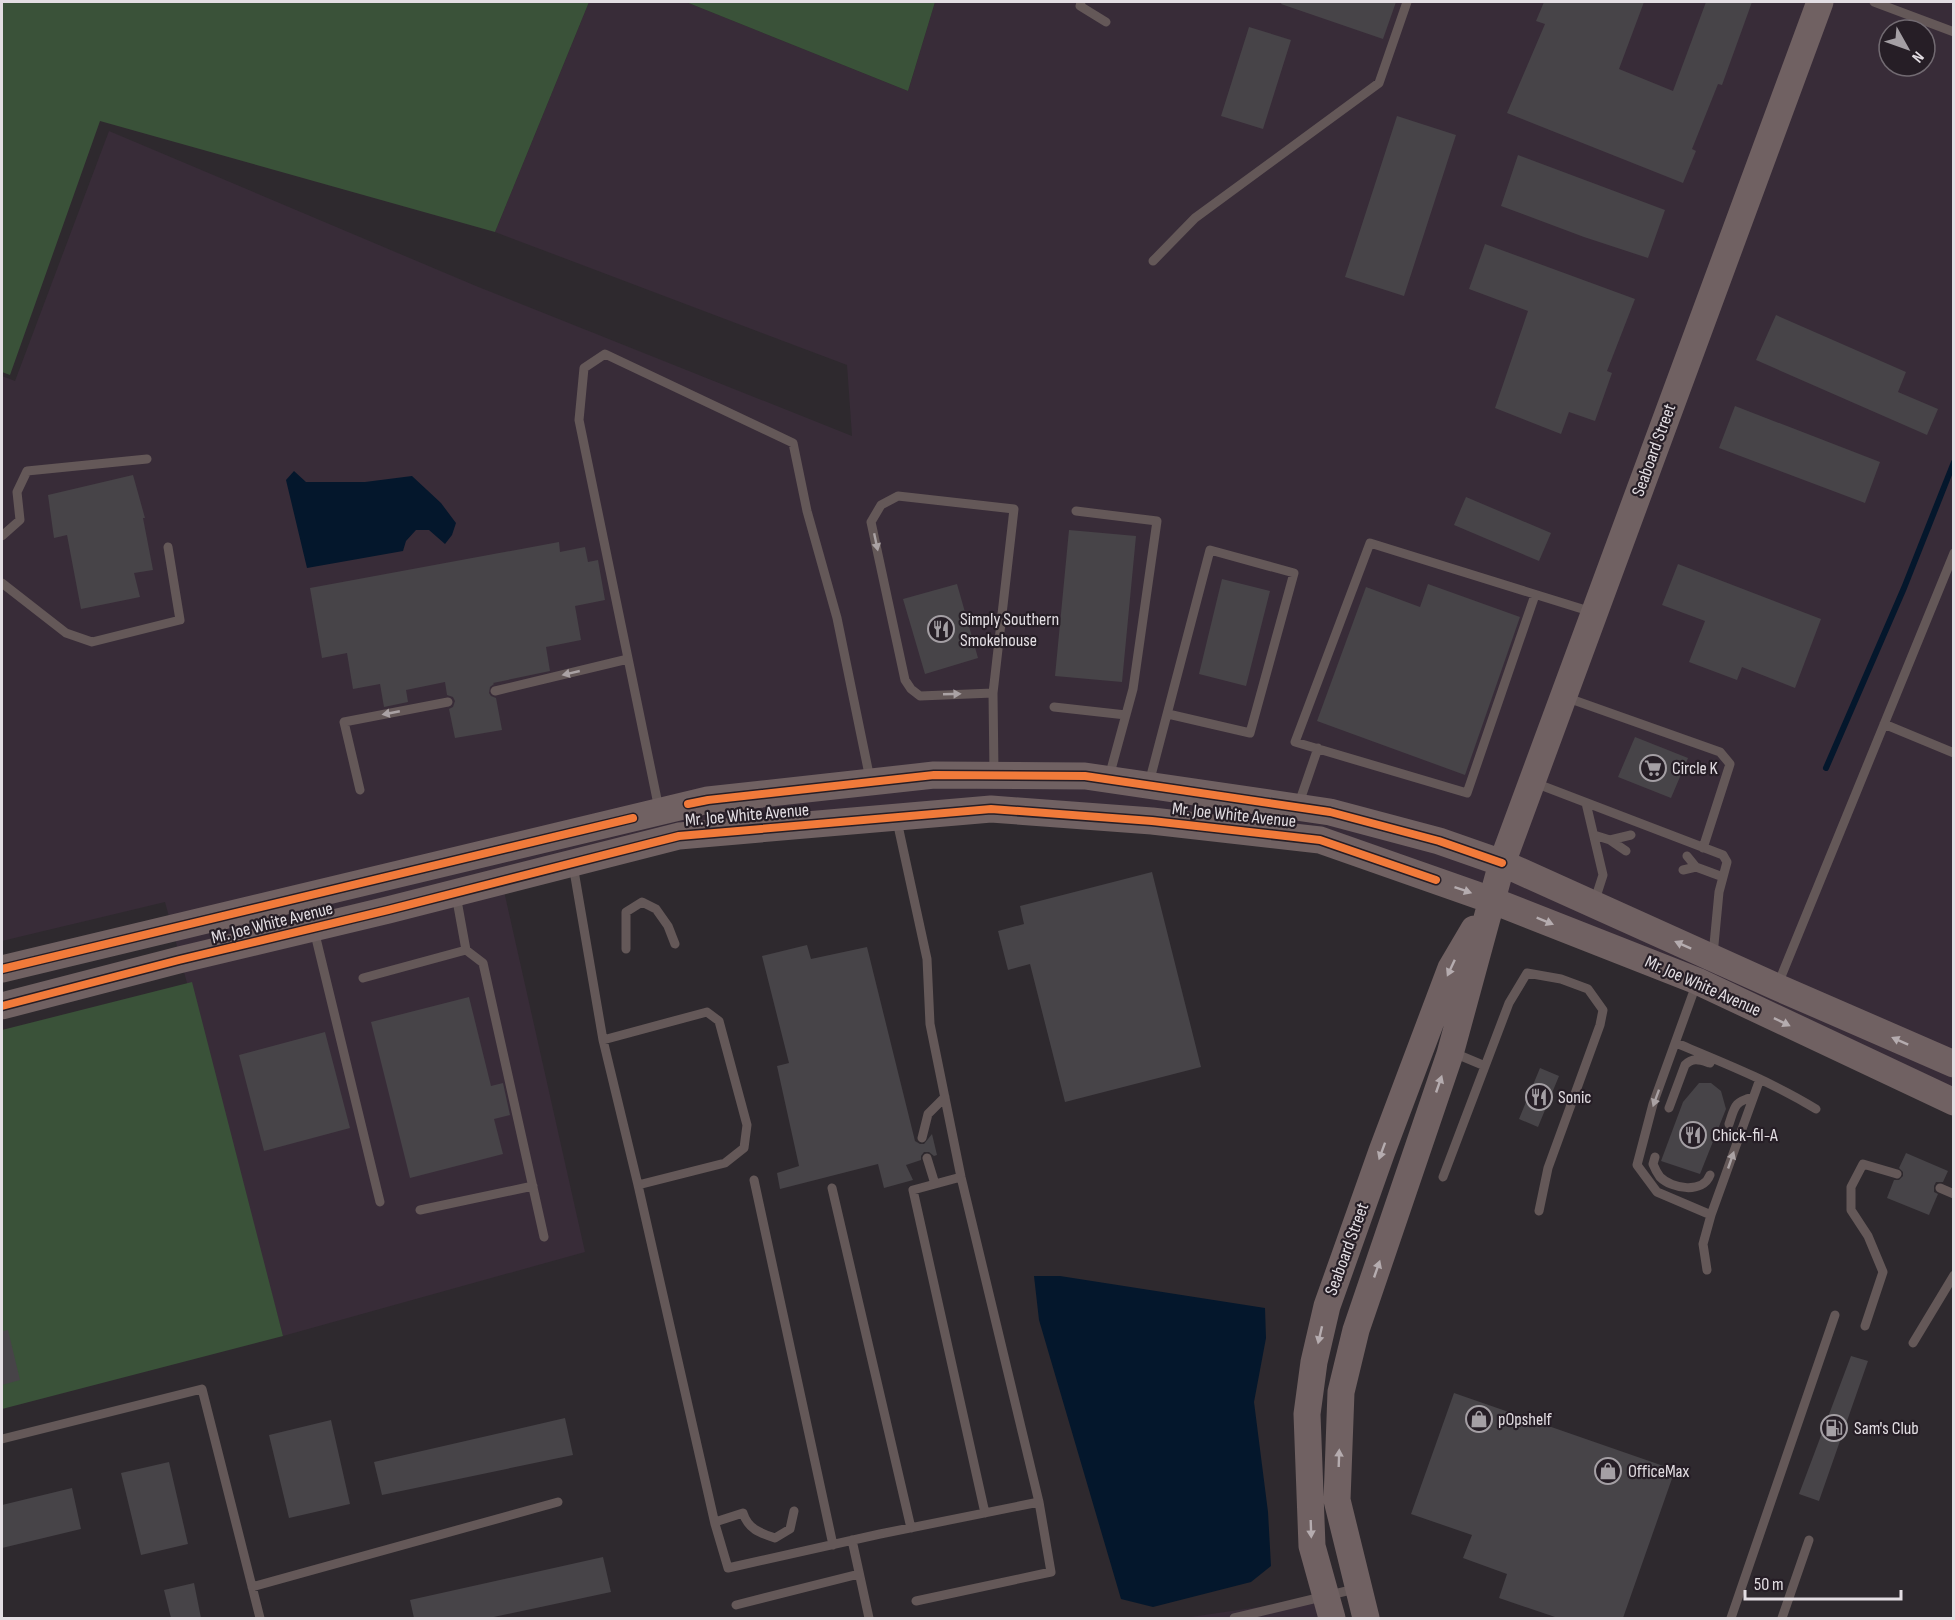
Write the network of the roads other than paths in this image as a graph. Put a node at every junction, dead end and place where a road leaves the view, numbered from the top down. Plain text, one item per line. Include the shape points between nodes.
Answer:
1 (1080, 2) edge
2 (1407, 2) edge
3 (1820, 2) edge
4 (1874, 2) edge
5 (1106, 22) dead end
6 (1953, 32) edge
7 (1153, 261) dead end
8 (147, 459) dead end
9 (1076, 511) dead end
10 (2, 536) edge
11 (168, 547) dead end
12 (1953, 553) edge
13 (2, 583) edge
14 (1535, 595) junction
15 (1594, 613) junction
16 (628, 659) junction
17 (495, 691) dead end
18 (993, 693) junction
19 (1563, 696) junction
20 (448, 702) dead end
21 (1054, 707) dead end
22 (1167, 714) junction
23 (1126, 715) junction
24 (1884, 724) junction
25 (1318, 748) junction
26 (1953, 753) edge
27 (994, 775) junction
28 (1108, 779) junction
29 (871, 782) junction
30 (1532, 782) junction
31 (1149, 785) junction
32 (360, 790) dead end
33 (1586, 803) junction
34 (1298, 806) junction
35 (659, 811) junction
36 (896, 817) junction
37 (1594, 835) junction
38 (1631, 835) dead end
39 (1610, 840) junction
40 (1703, 848) junction
41 (1626, 851) dead end
42 (1687, 855) dead end
43 (573, 863) junction
44 (1502, 863) junction
45 (1696, 867) junction
46 (1683, 870) dead end
47 (1723, 877) junction
48 (455, 893) junction
49 (1491, 900) junction
50 (1593, 905) junction
51 (314, 928) junction
52 (675, 944) dead end
53 (626, 949) dead end
54 (466, 950) junction
55 (1713, 958) junction
56 (2, 969) edge
57 (363, 978) dead end
58 (1697, 981) junction
59 (1777, 987) junction
60 (2, 1006) edge
61 (603, 1040) junction
62 (1676, 1043) junction
63 (1450, 1054) junction
64 (1953, 1064) edge
65 (1485, 1066) junction
66 (1736, 1069) junction
67 (1760, 1079) junction
68 (945, 1097) junction
69 (1753, 1098) junction
70 (1953, 1102) edge
71 (1669, 1108) dead end
72 (1816, 1109) dead end
73 (1729, 1124) dead end
74 (922, 1138) dead end
75 (1655, 1157) dead end
76 (927, 1158) dead end
77 (1897, 1174) dead end
78 (1710, 1175) dead end
79 (962, 1177) junction
80 (1443, 1177) dead end
81 (754, 1180) dead end
82 (935, 1184) junction
83 (638, 1185) junction
84 (533, 1186) junction
85 (832, 1188) dead end
86 (1940, 1188) dead end
87 (1953, 1194) edge
88 (380, 1202) dead end
89 (420, 1210) dead end
90 (1539, 1211) dead end
91 (1711, 1215) junction
92 (544, 1237) dead end
93 (1707, 1270) dead end
94 (1953, 1275) edge
95 (1834, 1315) dead end
96 (1865, 1326) dead end
97 (1912, 1343) dead end
98 (2, 1439) edge
99 (558, 1502) dead end
100 (1039, 1502) junction
101 (794, 1511) dead end
102 (985, 1513) junction
103 (715, 1522) junction
104 (911, 1528) junction
105 (852, 1540) junction
106 (1809, 1540) dead end
107 (833, 1545) junction
108 (859, 1574) junction
109 (252, 1587) junction
110 (1358, 1588) junction
111 (916, 1601) dead end
112 (736, 1605) dead end
113 (1329, 1608) edge
114 (260, 1618) edge
115 (868, 1618) edge
116 (1234, 1618) edge
117 (1366, 1618) edge
118 (1731, 1618) edge
119 (1782, 1618) edge

1 - 5 lane via 1080,6
2 - 7 lane via 1379,83 1195,218
3 - 15 main road, Seaboard Street
4 - 6 lane
8 - 10 lane via 27,471 17,492 20,520
9 - 23 lane via 1157,521 1134,689
11 - 13 lane via 180,621 92,642 66,633
12 - 24 lane
14 - 15 lane
14 - 25 lane via 1467,793
14 - 25 lane via 1370,543 1295,742
15 - 19 main road, Seaboard Street
16 -> 17 lane
16 - 29 lane via 579,420 584,368 605,354 793,443 807,511 837,618
16 - 35 lane
18 -> 18 lane via 1014,508 898,496 881,505 871,522 905,680 920,696
18 - 27 lane
19 - 30 main road, Seaboard Street
19 - 40 lane via 1720,752 1730,764
20 -> 32 lane via 344,722
21 - 23 lane
22 - 22 lane via 1210,550 1294,573 1250,733
22 - 31 lane
23 - 28 lane
24 - 26 lane
24 - 59 lane
25 - 34 lane
27 - 28 main road, Mr. Joe White Avenue
27 - 29 main road, Mr. Joe White Avenue via 934,775
28 - 31 main road, Mr. Joe White Avenue
29 - 35 main road, Mr. Joe White Avenue via 708,800
30 - 33 lane
30 - 44 main road, Seaboard Street
31 - 34 main road, Mr. Joe White Avenue
33 - 37 lane
33 - 40 lane
34 - 44 main road, Mr. Joe White Avenue via 1428,838
35 - 56 main road, Mr. Joe White Avenue
36 - 43 main road, Mr. Joe White Avenue via 680,836
36 -> 49 main road, Mr. Joe White Avenue via 991,809 1152,821 1320,840
36 - 68 lane via 927,959 930,1024
37 - 39 lane
37 - 50 lane via 1603,875
38 - 39 lane
39 - 41 lane
40 - 47 lane via 1723,855 1727,862
42 - 45 lane
43 - 48 main road, Mr. Joe White Avenue
43 - 61 lane
44 - 49 main road, Seaboard Street
44 - 50 main road, Mr. Joe White Avenue
45 - 46 lane
45 - 47 lane
47 - 55 lane
48 - 51 main road, Mr. Joe White Avenue
48 - 54 lane
49 -> 58 main road, Mr. Joe White Avenue
49 - 63 main road, Seaboard Street
49 -> 113 main road, Seaboard Street via 1451,968 1327,1306 1314,1362 1307,1414 1312,1546
55 -> 50 main road, Mr. Joe White Avenue
51 - 60 main road, Mr. Joe White Avenue
51 - 88 lane
52 - 53 lane via 656,909 642,902 626,912
54 - 57 lane
54 - 84 lane via 483,963
55 - 59 main road, Mr. Joe White Avenue
58 - 62 lane
58 -> 70 main road, Mr. Joe White Avenue
64 -> 59 main road, Mr. Joe White Avenue
61 - 83 lane
61 - 83 lane via 707,1012 719,1021 747,1125 744,1148 725,1163
62 - 66 lane
62 -> 91 lane via 1653,1104 1637,1165 1657,1192
63 - 65 lane via 1457,1053
110 -> 63 main road, Seaboard Street via 1338,1500 1341,1392 1356,1330
65 - 80 lane
65 - 90 lane via 1509,1003 1527,973 1588,989 1603,1010 1548,1168
66 - 67 lane
66 - 71 lane via 1690,1060
67 - 69 lane
67 - 72 lane
68 - 74 lane via 928,1114
68 - 79 lane
69 - 73 lane via 1739,1101
91 -> 69 lane
75 - 78 lane via 1653,1164 1658,1175 1685,1188 1698,1187
76 - 82 lane
77 - 96 lane via 1863,1164 1851,1187 1851,1209 1883,1272
79 - 82 lane
79 - 100 lane
81 - 107 lane
82 - 102 lane via 914,1190
83 - 103 lane
84 - 89 lane
84 - 92 lane
85 - 104 lane
86 - 87 lane
91 - 93 lane via 1703,1244
94 - 97 lane
95 - 118 lane
98 - 109 lane via 202,1389
99 - 109 lane
100 - 102 lane
100 - 111 lane via 1051,1572
101 - 103 lane via 790,1529 775,1538 759,1533 746,1522 743,1513
102 - 104 lane
103 - 107 lane via 728,1568
104 - 105 lane
105 - 107 lane
105 - 108 lane
106 - 119 lane
108 - 112 lane
108 - 115 lane
109 - 114 lane
110 - 113 lane
110 - 117 main road, Seaboard Street
113 - 116 lane

